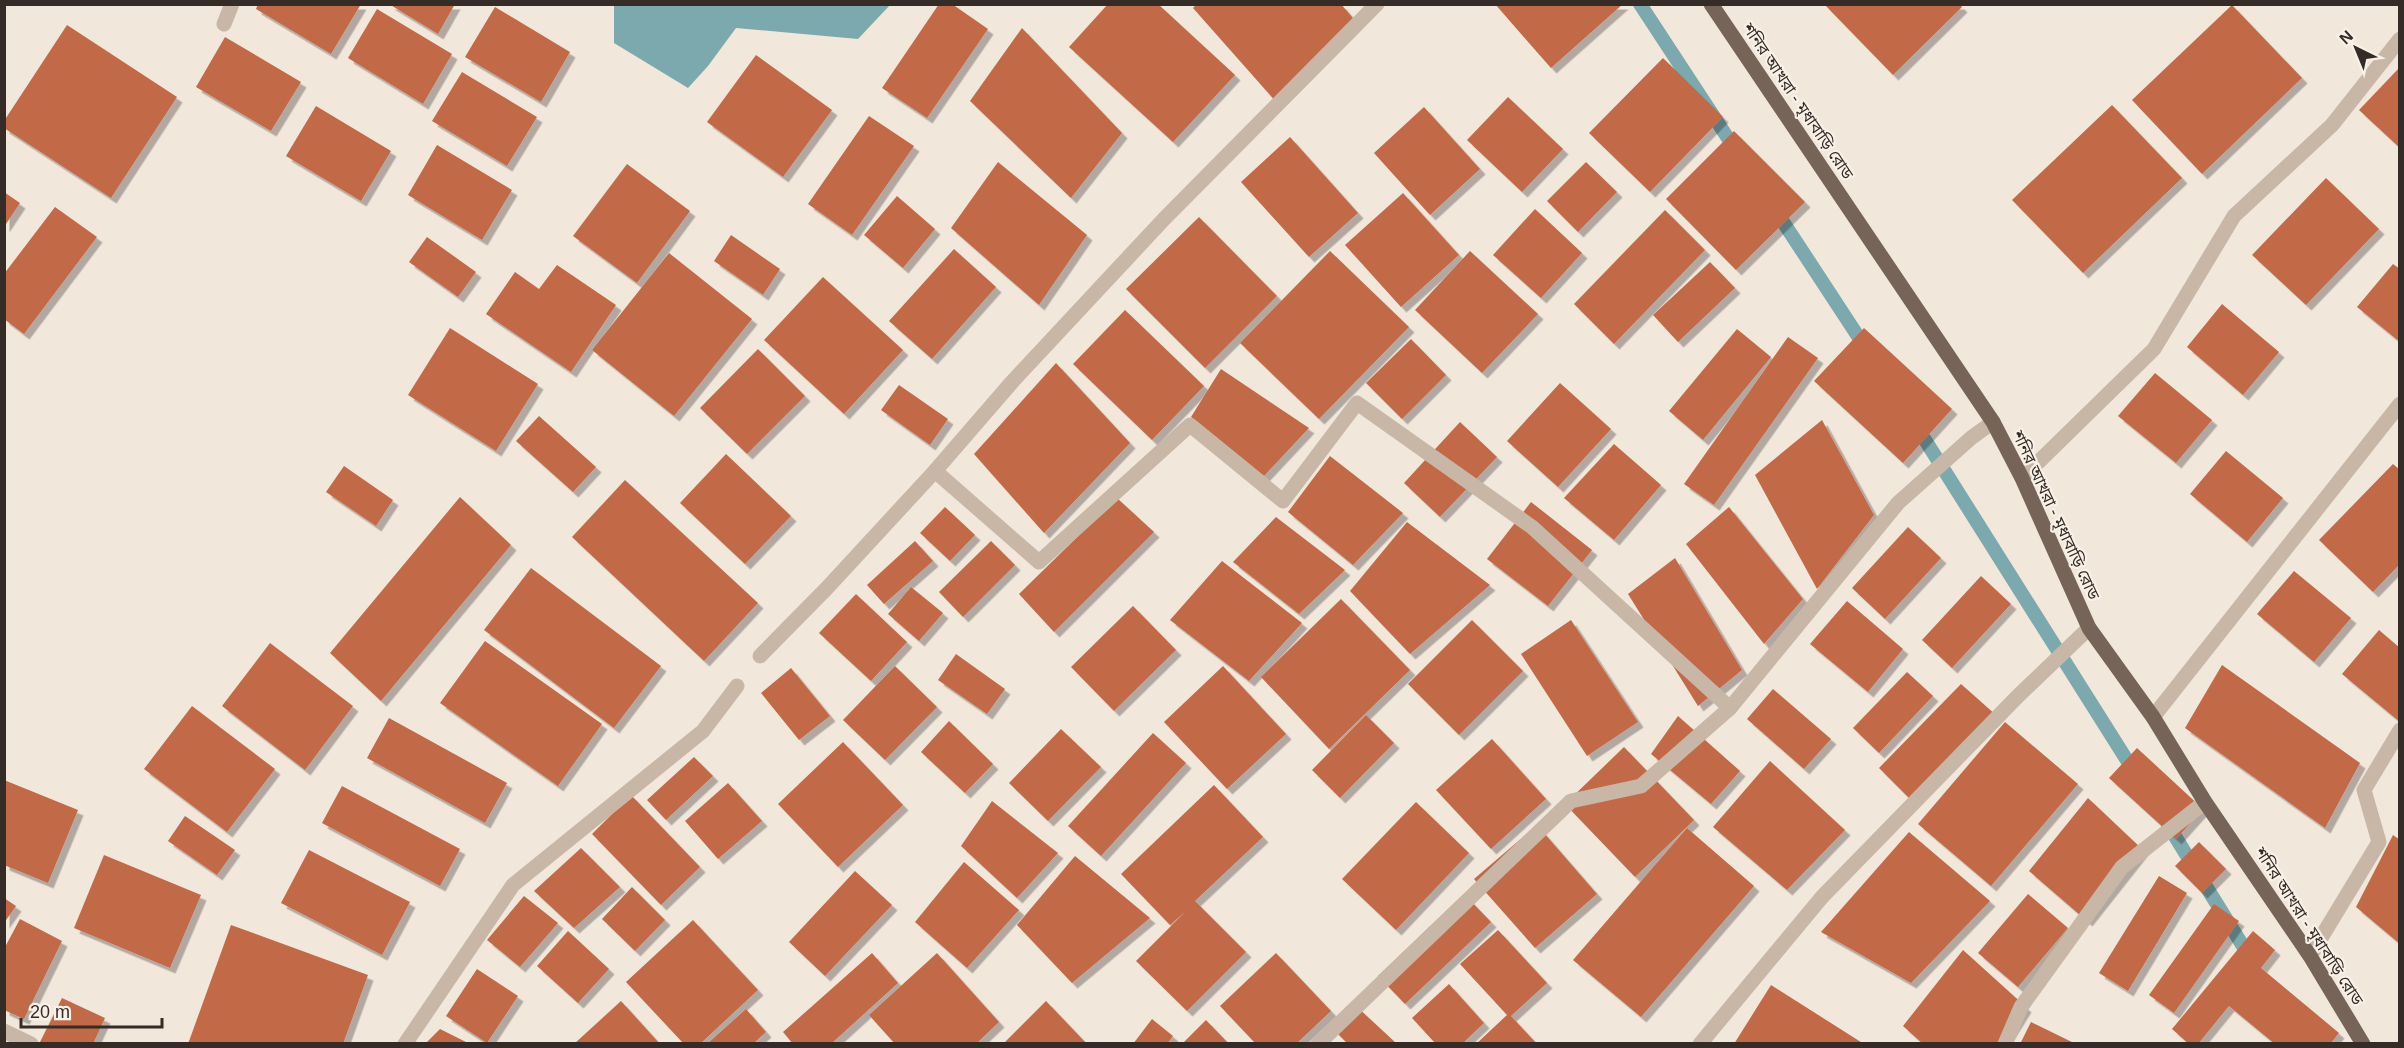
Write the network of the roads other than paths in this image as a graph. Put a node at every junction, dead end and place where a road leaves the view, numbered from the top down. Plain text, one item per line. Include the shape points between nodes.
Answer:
1 (232, 4) edge
2 (1377, 4) edge
3 (1711, 4) edge
4 (224, 24) dead end
5 (2400, 39) edge
6 (2400, 404) edge
7 (1993, 422) junction
8 (935, 471) junction
9 (2022, 478) junction
10 (2089, 628) junction
11 (760, 656) dead end
12 (737, 686) dead end
13 (1730, 708) junction
14 (2153, 717) junction
15 (2400, 730) edge
16 (2205, 802) junction
17 (2310, 956) junction
18 (4, 1031) edge
19 (31, 1044) edge
20 (405, 1044) edge
21 (1318, 1044) edge
22 (1700, 1044) edge
23 (2005, 1044) edge
24 (2363, 1044) edge

1 - 4 street
2 - 8 street via 1164,219
3 - 7 main road, শনির আখরা - মৃধাবাড়ি রোড
5 - 9 street via 2332,125 2234,216 2154,349
6 - 14 street
7 - 9 main road, শনির আখরা - মৃধাবাড়ি রোড
7 - 13 street via 1898,503
8 - 11 street
8 - 13 street via 1039,562 1190,425 1283,501 1357,403 1532,527
9 - 10 main road, শনির আখরা - মৃধাবাড়ি রোড
10 - 14 main road, শনির আখরা - মৃধাবাড়ি রোড
10 - 22 street via 1822,897
12 - 20 street via 703,731 513,885
13 - 21 street via 1641,786 1571,801
14 - 16 main road, শনির আখরা - মৃধাবাড়ি রোড
15 - 17 street via 2364,790 2379,842
16 - 17 main road, শনির আখরা - মৃধাবাড়ি রোড
16 - 23 street via 2122,867 2021,1007
17 - 24 main road, শনির আখরা - মৃধাবাড়ি রোড
18 - 19 street

